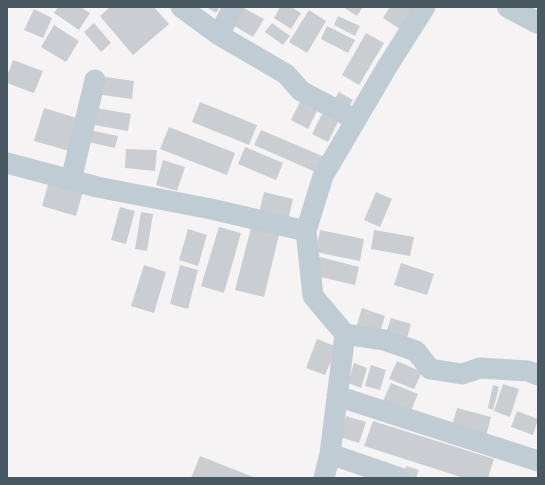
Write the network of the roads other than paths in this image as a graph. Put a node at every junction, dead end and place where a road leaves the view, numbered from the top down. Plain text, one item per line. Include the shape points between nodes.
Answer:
1 (181, 7) edge
2 (234, 7) edge
3 (424, 7) edge
4 (508, 7) edge
5 (538, 23) edge
6 (219, 35) junction
7 (95, 80) dead end
8 (356, 120) junction
9 (7, 163) edge
10 (71, 180) junction
11 (306, 231) junction
12 (345, 334) junction
13 (538, 375) edge
14 (337, 396) junction
15 (330, 454) junction
16 (538, 461) edge
17 (324, 478) edge
18 (400, 478) edge

1 - 6 street
2 - 6 street
3 - 8 street
4 - 5 street
6 - 8 street via 286,74 301,91
7 - 10 street
8 - 11 street via 323,176
9 - 10 street
10 - 11 street
11 - 12 street via 313,296
12 - 13 street via 384,340 416,351 430,369 462,374 480,368 528,371
12 - 14 street
14 - 15 street
14 - 16 street
15 - 17 street
15 - 18 street

